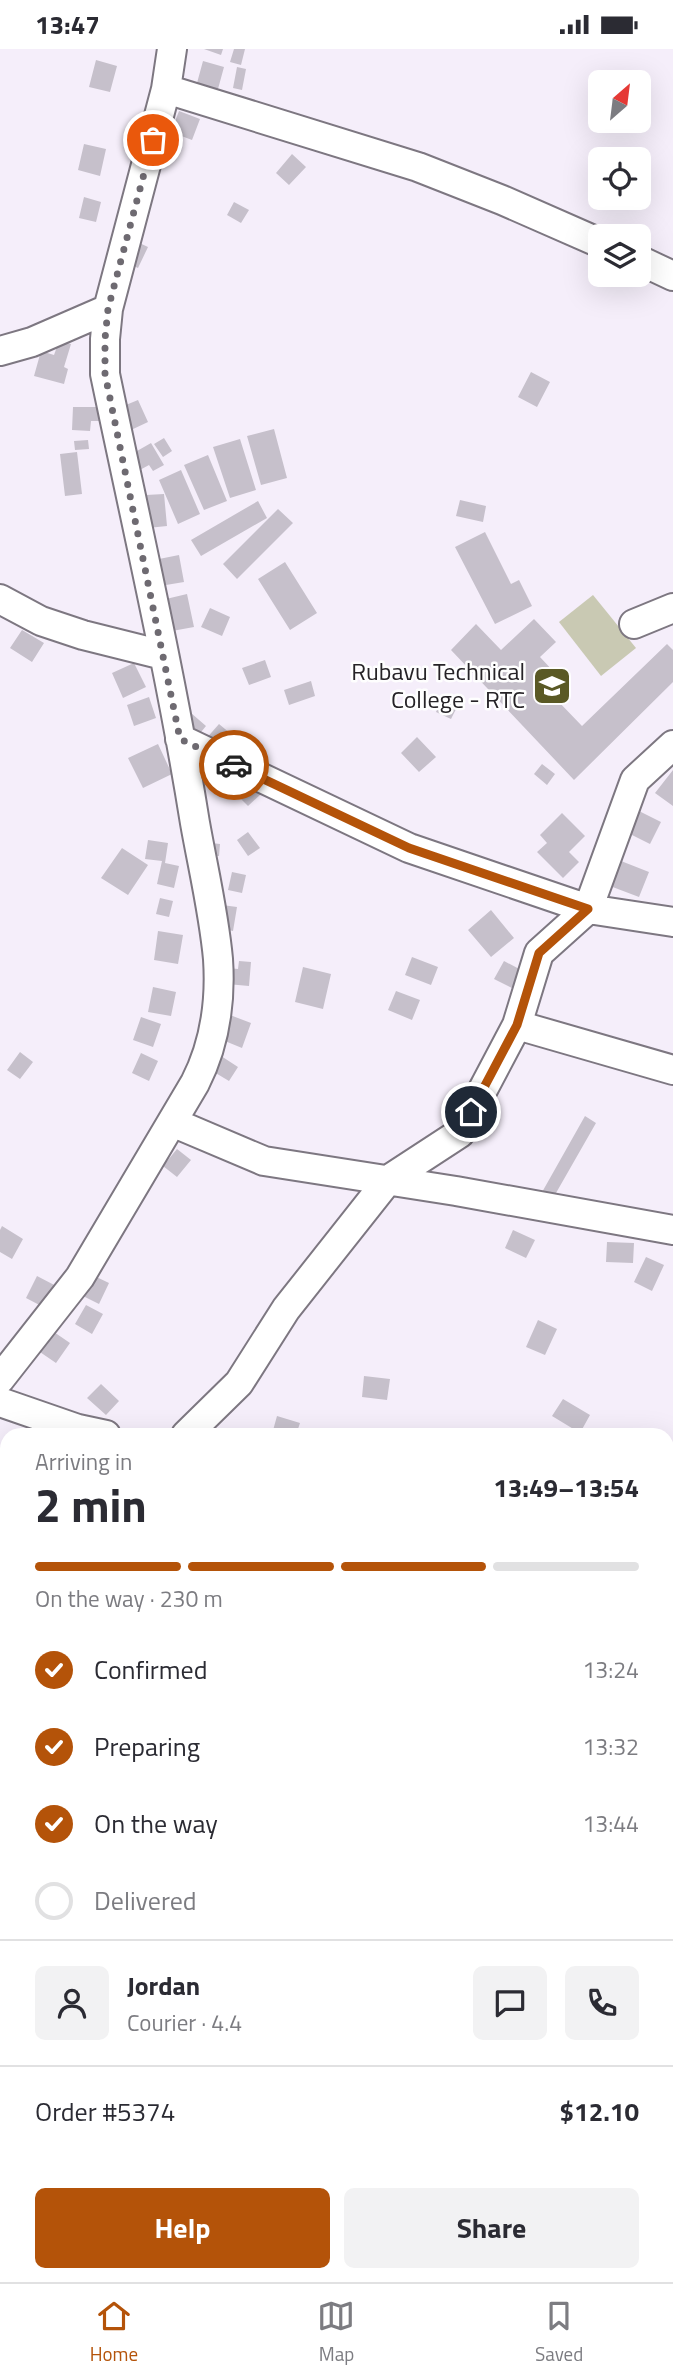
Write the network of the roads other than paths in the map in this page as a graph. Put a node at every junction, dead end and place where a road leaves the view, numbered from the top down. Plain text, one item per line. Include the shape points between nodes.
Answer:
1 (172, 49) edge
2 (166, 89) junction
3 (588, 238) edge
4 (651, 266) edge
5 (673, 276) edge
6 (108, 309) junction
7 (0, 351) edge
8 (0, 599) edge
9 (673, 608) edge
10 (634, 624) dead end
11 (163, 655) junction
12 (180, 739) junction
13 (673, 745) edge
14 (588, 909) junction
15 (673, 922) edge
16 (517, 1025) junction
17 (673, 1070) edge
18 (172, 1122) junction
19 (388, 1180) junction
20 (673, 1230) edge
21 (0, 1379) edge
22 (0, 1402) edge
23 (75, 1428) edge
24 (193, 1428) edge

1 - 2 street
2 - 3 street via 418,167
2 - 6 street
4 - 5 street
6 - 7 street
6 - 11 street via 105,374
8 - 11 street via 41,621
9 - 10 street
11 - 12 street
12 - 14 street via 409,848
12 - 18 street via 218,959 218,996 208,1058
13 - 14 street via 635,780
14 - 15 street
14 - 16 street via 539,953
16 - 17 street
16 - 19 street via 460,1133
18 - 19 street via 264,1161
18 - 21 street via 79,1277
19 - 20 street
19 - 24 street via 286,1309 239,1383
22 - 23 street

